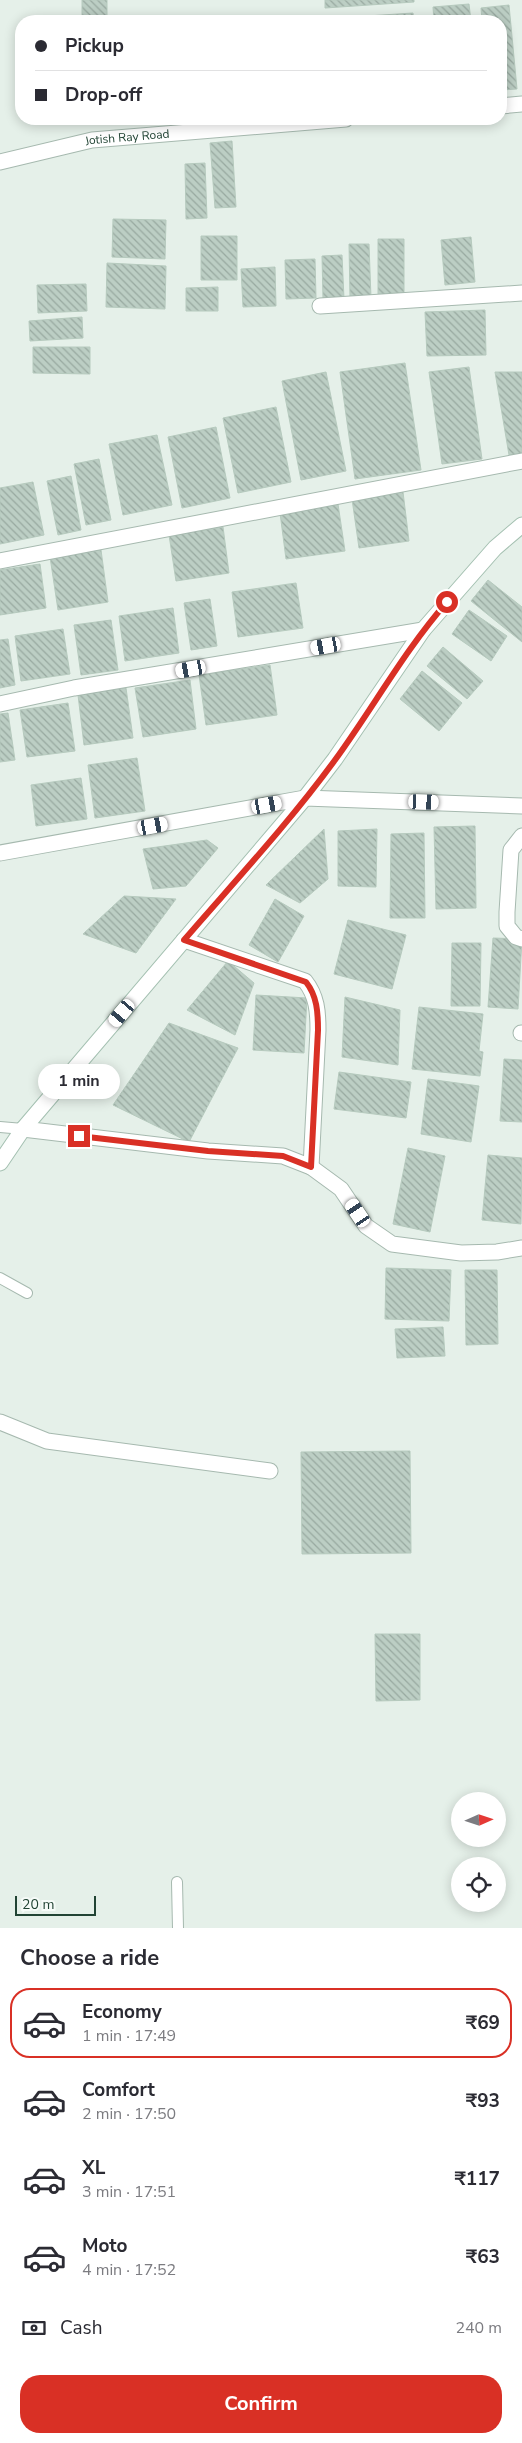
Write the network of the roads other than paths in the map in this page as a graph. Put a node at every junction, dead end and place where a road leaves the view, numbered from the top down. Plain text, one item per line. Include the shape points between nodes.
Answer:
1 (522, 104) edge
2 (507, 105) edge
3 (273, 125) edge
4 (0, 162) edge
5 (522, 293) edge
6 (320, 306) dead end
7 (522, 461) edge
8 (522, 524) edge
9 (0, 561) edge
10 (423, 630) junction
11 (0, 704) edge
12 (305, 798) junction
13 (522, 806) edge
14 (522, 836) edge
15 (0, 853) edge
16 (522, 939) edge
17 (184, 940) junction
18 (0, 1127) edge
19 (24, 1129) junction
20 (0, 1163) edge
21 (311, 1167) junction
22 (522, 1248) edge
23 (0, 1278) edge
24 (27, 1293) dead end
25 (0, 1422) edge
26 (270, 1471) dead end
27 (177, 1882) dead end
28 (178, 1928) edge

1 - 2 street
3 - 4 street, Jotish Ray Road via 92,140
5 - 6 street
7 - 9 street
8 - 10 street via 495,548
10 - 11 street via 74,688
10 - 12 street
12 - 13 street
12 - 15 street
12 - 17 street
14 - 16 street via 512,850 506,912 507,926
17 - 19 street
17 - 21 street via 306,982 313,991 318,1010 318,1030
18 - 19 lane
19 - 20 street
19 - 21 street via 208,1151 283,1156
21 - 22 street via 341,1189 366,1226 392,1244 461,1253
23 - 24 lane
25 - 26 street via 48,1441
27 - 28 lane

